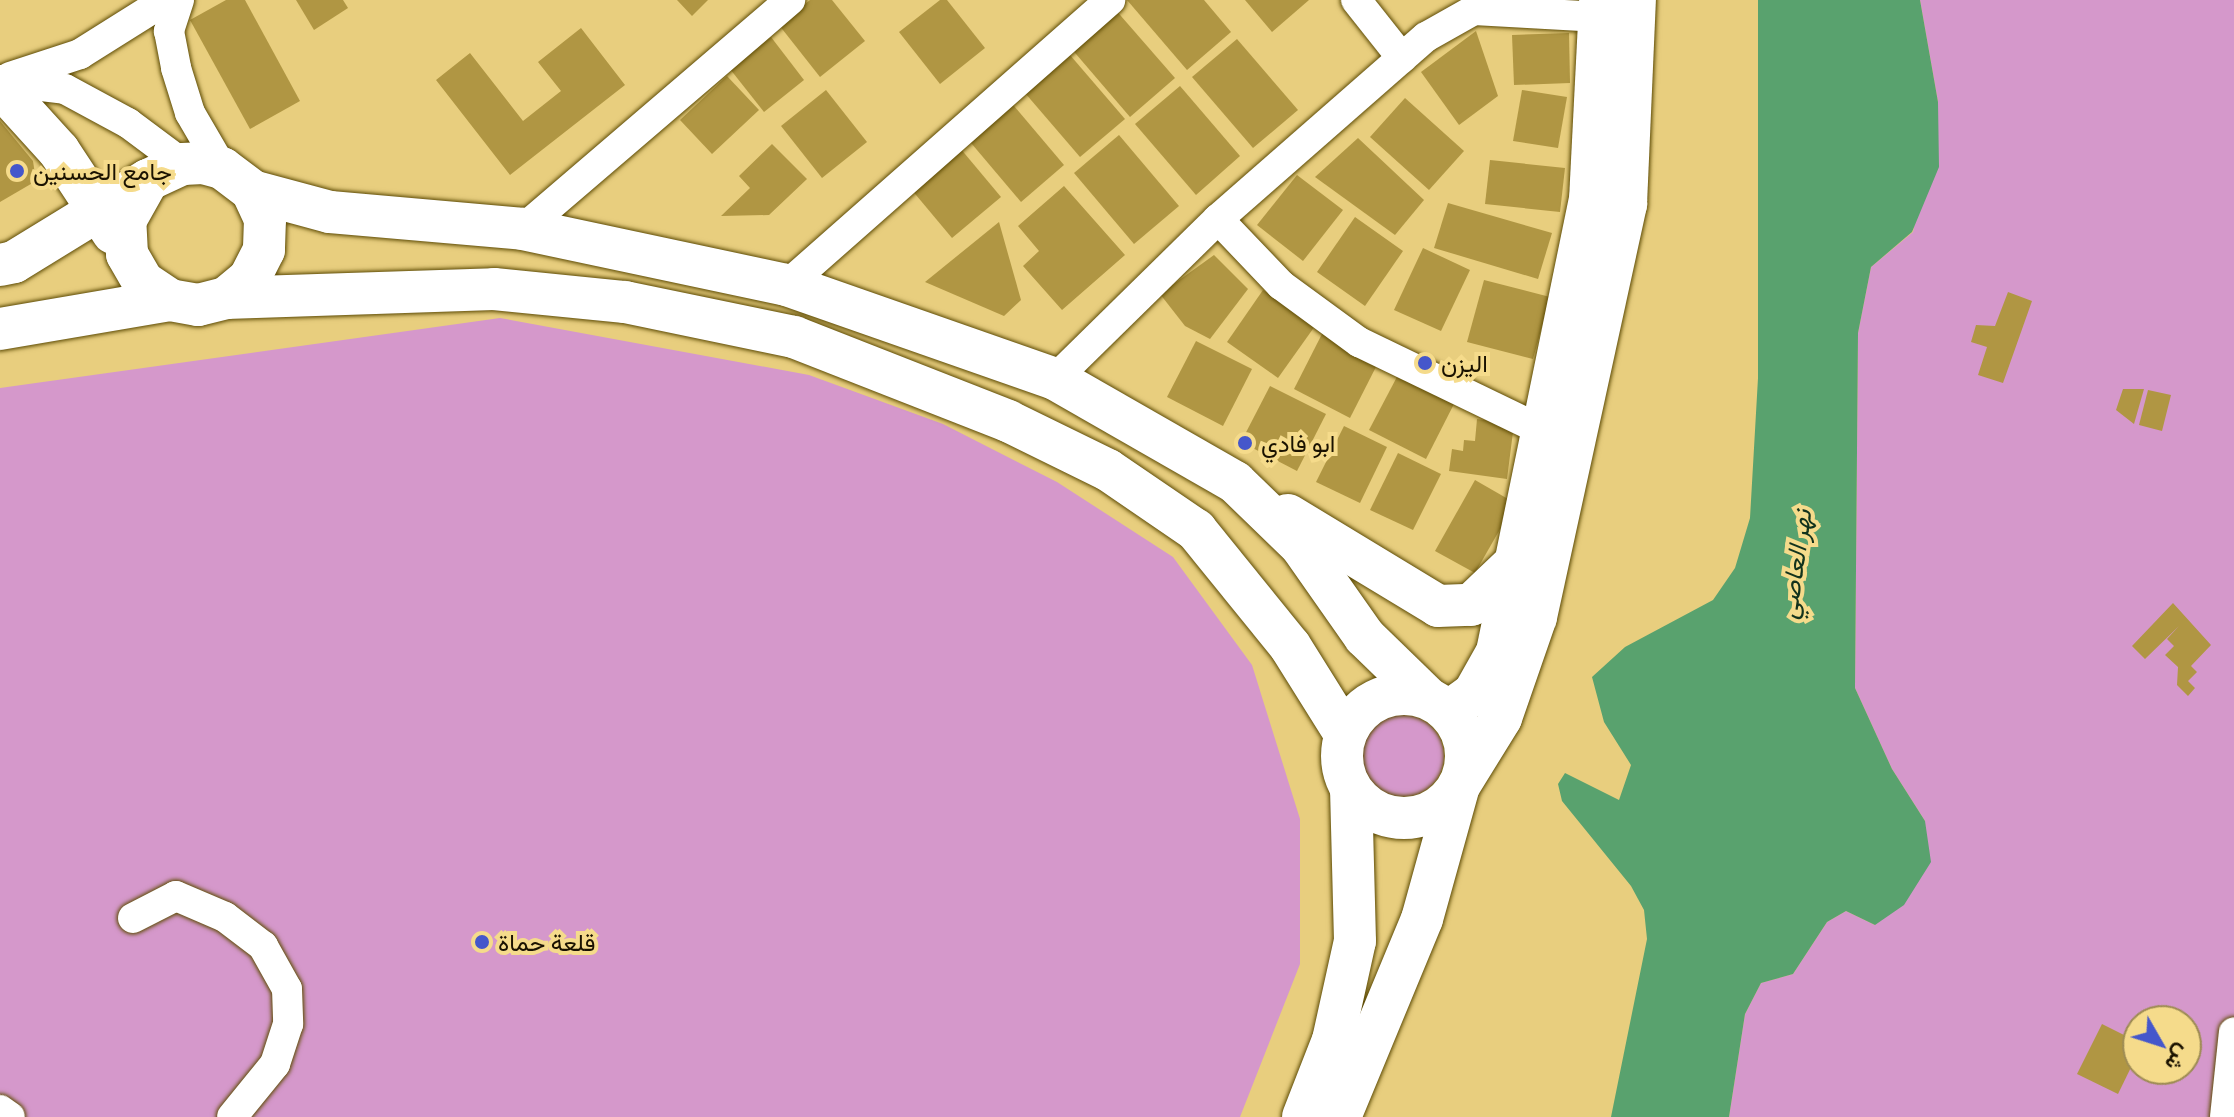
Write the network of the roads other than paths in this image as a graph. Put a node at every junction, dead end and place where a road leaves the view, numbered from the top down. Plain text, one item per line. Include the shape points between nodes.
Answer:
1 (166, 0) edge
2 (179, 0) edge
3 (790, 0) edge
4 (1110, 0) edge
5 (1356, 0) edge
6 (1612, 6) edge
7 (1402, 58) junction
8 (0, 82) edge
9 (59, 151) junction
10 (201, 176) junction
11 (99, 211) junction
12 (1218, 219) junction
13 (523, 229) junction
14 (127, 254) junction
15 (7, 264) edge
16 (787, 285) junction
17 (226, 298) junction
18 (170, 300) junction
19 (0, 329) edge
20 (1055, 379) junction
21 (1539, 429) junction
22 (1235, 482) junction
23 (1513, 565) junction
24 (1437, 705) junction
25 (1345, 734) junction
26 (1459, 786) junction
27 (1351, 790) junction
28 (133, 918) dead end
29 (2234, 1032) edge
30 (0, 1110) edge
31 (10, 1117) edge
32 (232, 1117) edge
33 (1303, 1117) edge
34 (1340, 1117) edge
35 (2225, 1117) edge

1 - 8 street via 80,54
2 - 10 street via 169,31
3 - 13 street
4 - 16 street
5 - 7 street
6 - 7 street via 1474,10 1426,37
6 - 21 main road via 1590,200
6 - 26 main road via 1626,204 1536,617 1501,718
7 - 12 street
8 - 9 main road
8 - 10 street via 65,89 128,123
9 - 11 main road
9 - 15 main road via 58,207
10 - 11 main road
10 - 13 main road via 330,212
10 - 14 main road via 127,213
10 - 17 main road via 265,219 264,250 250,278
11 - 14 main road
11 - 15 main road
12 - 20 street
12 - 21 street via 1281,285 1359,342
13 - 16 main road
14 - 18 main road via 143,282
16 - 20 main road
17 - 18 main road via 198,305
17 - 25 main road via 494,289 625,302 794,337 1008,421 1108,470 1196,530 1290,646
18 - 19 main road
20 - 22 main road
21 - 23 main road
22 - 23 main road via 1438,606 1471,605
22 - 24 main road via 1301,546 1365,637
23 - 24 main road via 1497,652 1474,693
24 - 25 main road via 1397,695 1370,704
24 - 26 main road via 1465,745
25 - 27 main road via 1342,763
26 - 27 main road via 1427,815 1406,819 1384,816
26 - 34 main road via 1422,919
27 - 33 main road via 1355,941 1333,1040
28 - 32 street via 176,896 225,917 263,946 287,989 288,1024 275,1064
29 - 35 street
30 - 31 street

